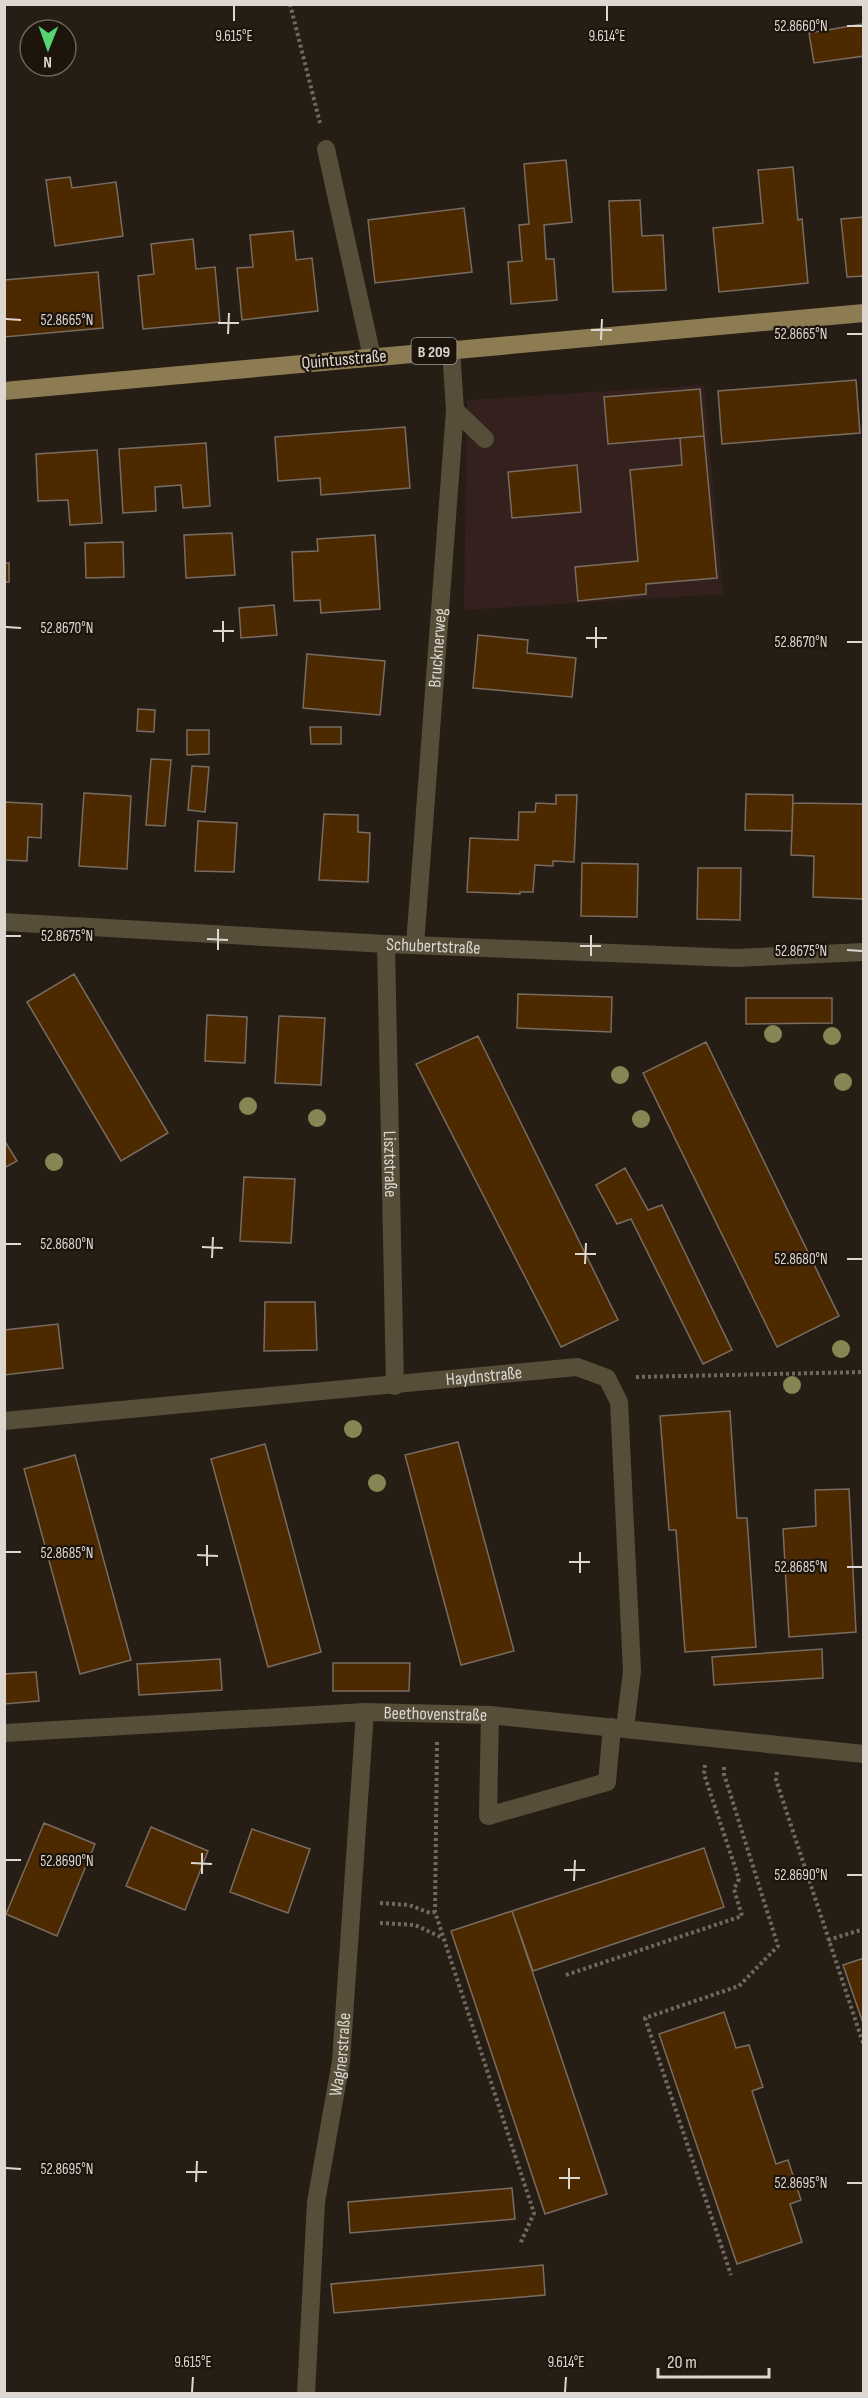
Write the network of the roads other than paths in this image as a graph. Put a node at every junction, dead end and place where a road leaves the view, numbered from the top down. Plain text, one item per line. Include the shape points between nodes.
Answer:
1 (326, 149) road end
2 (864, 313) edge
3 (451, 349) junction
4 (372, 357) junction
5 (4, 391) edge
6 (455, 410) junction
7 (485, 439) dead end
8 (4, 922) edge
9 (386, 944) junction
10 (415, 945) junction
11 (864, 952) edge
12 (395, 1386) junction
13 (4, 1421) edge
14 (366, 1712) junction
15 (490, 1715) junction
16 (619, 1727) junction
17 (4, 1733) edge
18 (864, 1754) edge
19 (306, 2394) edge

1 - 4 street
2 - 3 main road, Quintusstraße / B 209
3 - 4 main road, Quintusstraße / B 209
3 - 6 street, Brucknerweg
4 - 5 main road, Quintusstraße / B 209
6 - 7 street
6 - 10 street, Brucknerweg
8 - 9 street, Schubertstraße
9 - 10 street, Schubertstraße
9 - 12 street, Lisztstraße
10 - 11 street, Schubertstraße via 736,958
12 - 13 street, Haydnstraße
12 - 16 street, Haydnstraße via 577,1367 608,1378 619,1402 632,1671
14 - 15 street, Beethovenstraße
14 - 17 street, Beethovenstraße
14 - 19 street, Wagnerstraße via 341,2061 316,2202
15 - 16 street, Beethovenstraße
15 - 16 street via 488,1816 607,1782
16 - 18 street, Beethovenstraße

